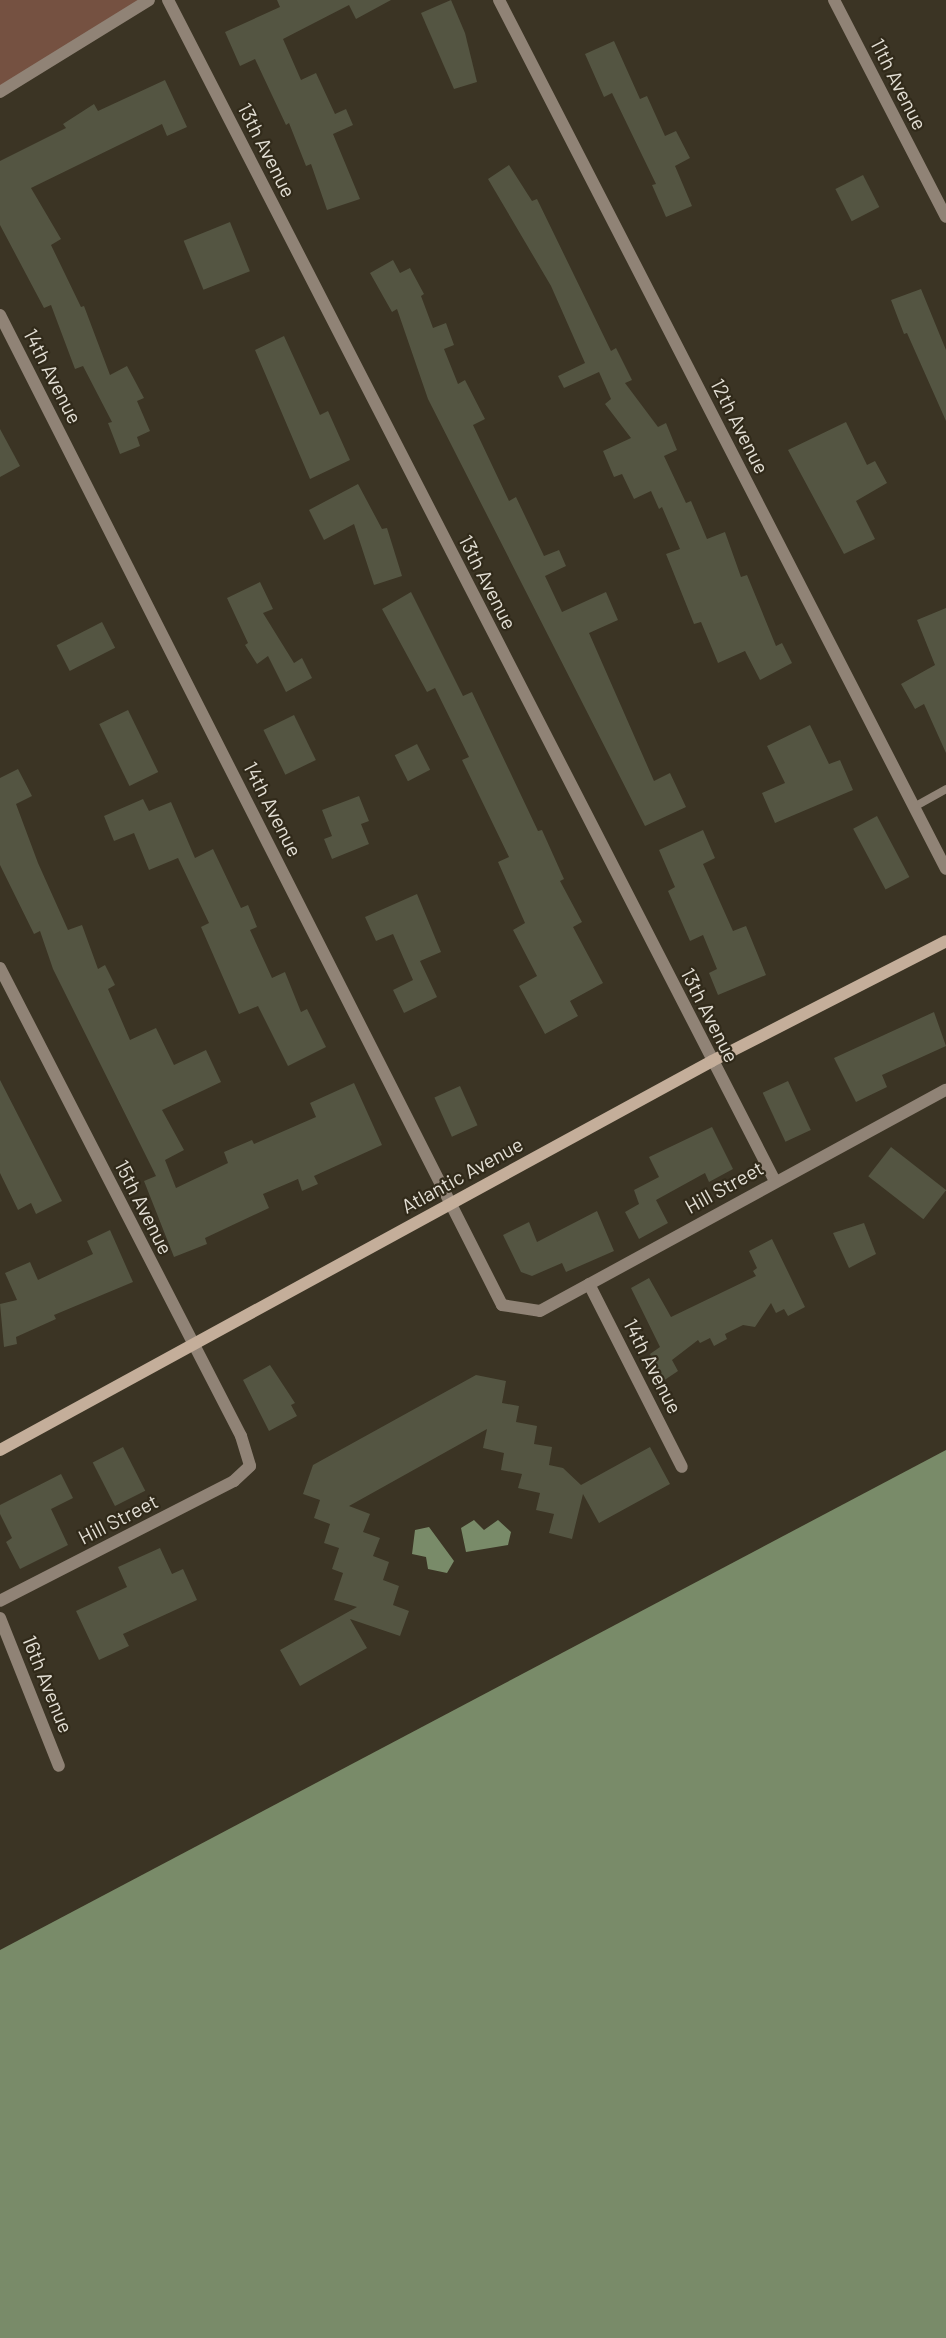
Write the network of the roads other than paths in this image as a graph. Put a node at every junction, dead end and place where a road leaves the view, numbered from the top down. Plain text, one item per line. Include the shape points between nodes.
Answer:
1 (149, 0) edge
2 (168, 0) edge
3 (499, 0) edge
4 (834, 0) edge
5 (0, 92) edge
6 (946, 217) edge
7 (0, 315) edge
8 (946, 789) edge
9 (914, 807) junction
10 (946, 869) edge
11 (946, 941) edge
12 (0, 968) edge
13 (712, 1061) junction
14 (946, 1090) edge
15 (775, 1181) junction
16 (452, 1202) junction
17 (589, 1284) junction
18 (519, 1310) joint
19 (192, 1344) junction
20 (0, 1450) edge
21 (250, 1466) joint
22 (682, 1467) dead end
23 (0, 1602) edge
24 (0, 1618) edge
25 (59, 1766) dead end

1 - 5 street
2 - 13 street, 13th Avenue
3 - 9 street, 12th Avenue
4 - 6 street, 11th Avenue
7 - 16 street, 14th Avenue
8 - 9 lane
9 - 10 street, 12th Avenue
11 - 13 main road, Atlantic Avenue
12 - 19 street, 15th Avenue
13 - 15 street, 13th Avenue
13 - 16 main road, Atlantic Avenue
14 - 15 street, Hill Street
15 - 17 street, Hill Street
16 - 18 street, 14th Avenue via 502,1305
16 - 19 main road, Atlantic Avenue
17 - 18 street, Hill Street via 540,1311
17 - 22 street, 14th Avenue
19 - 20 main road, Atlantic Avenue
19 - 21 street, 15th Avenue via 241,1436
21 - 23 street, Hill Street via 234,1481
24 - 25 street, 16th Avenue

